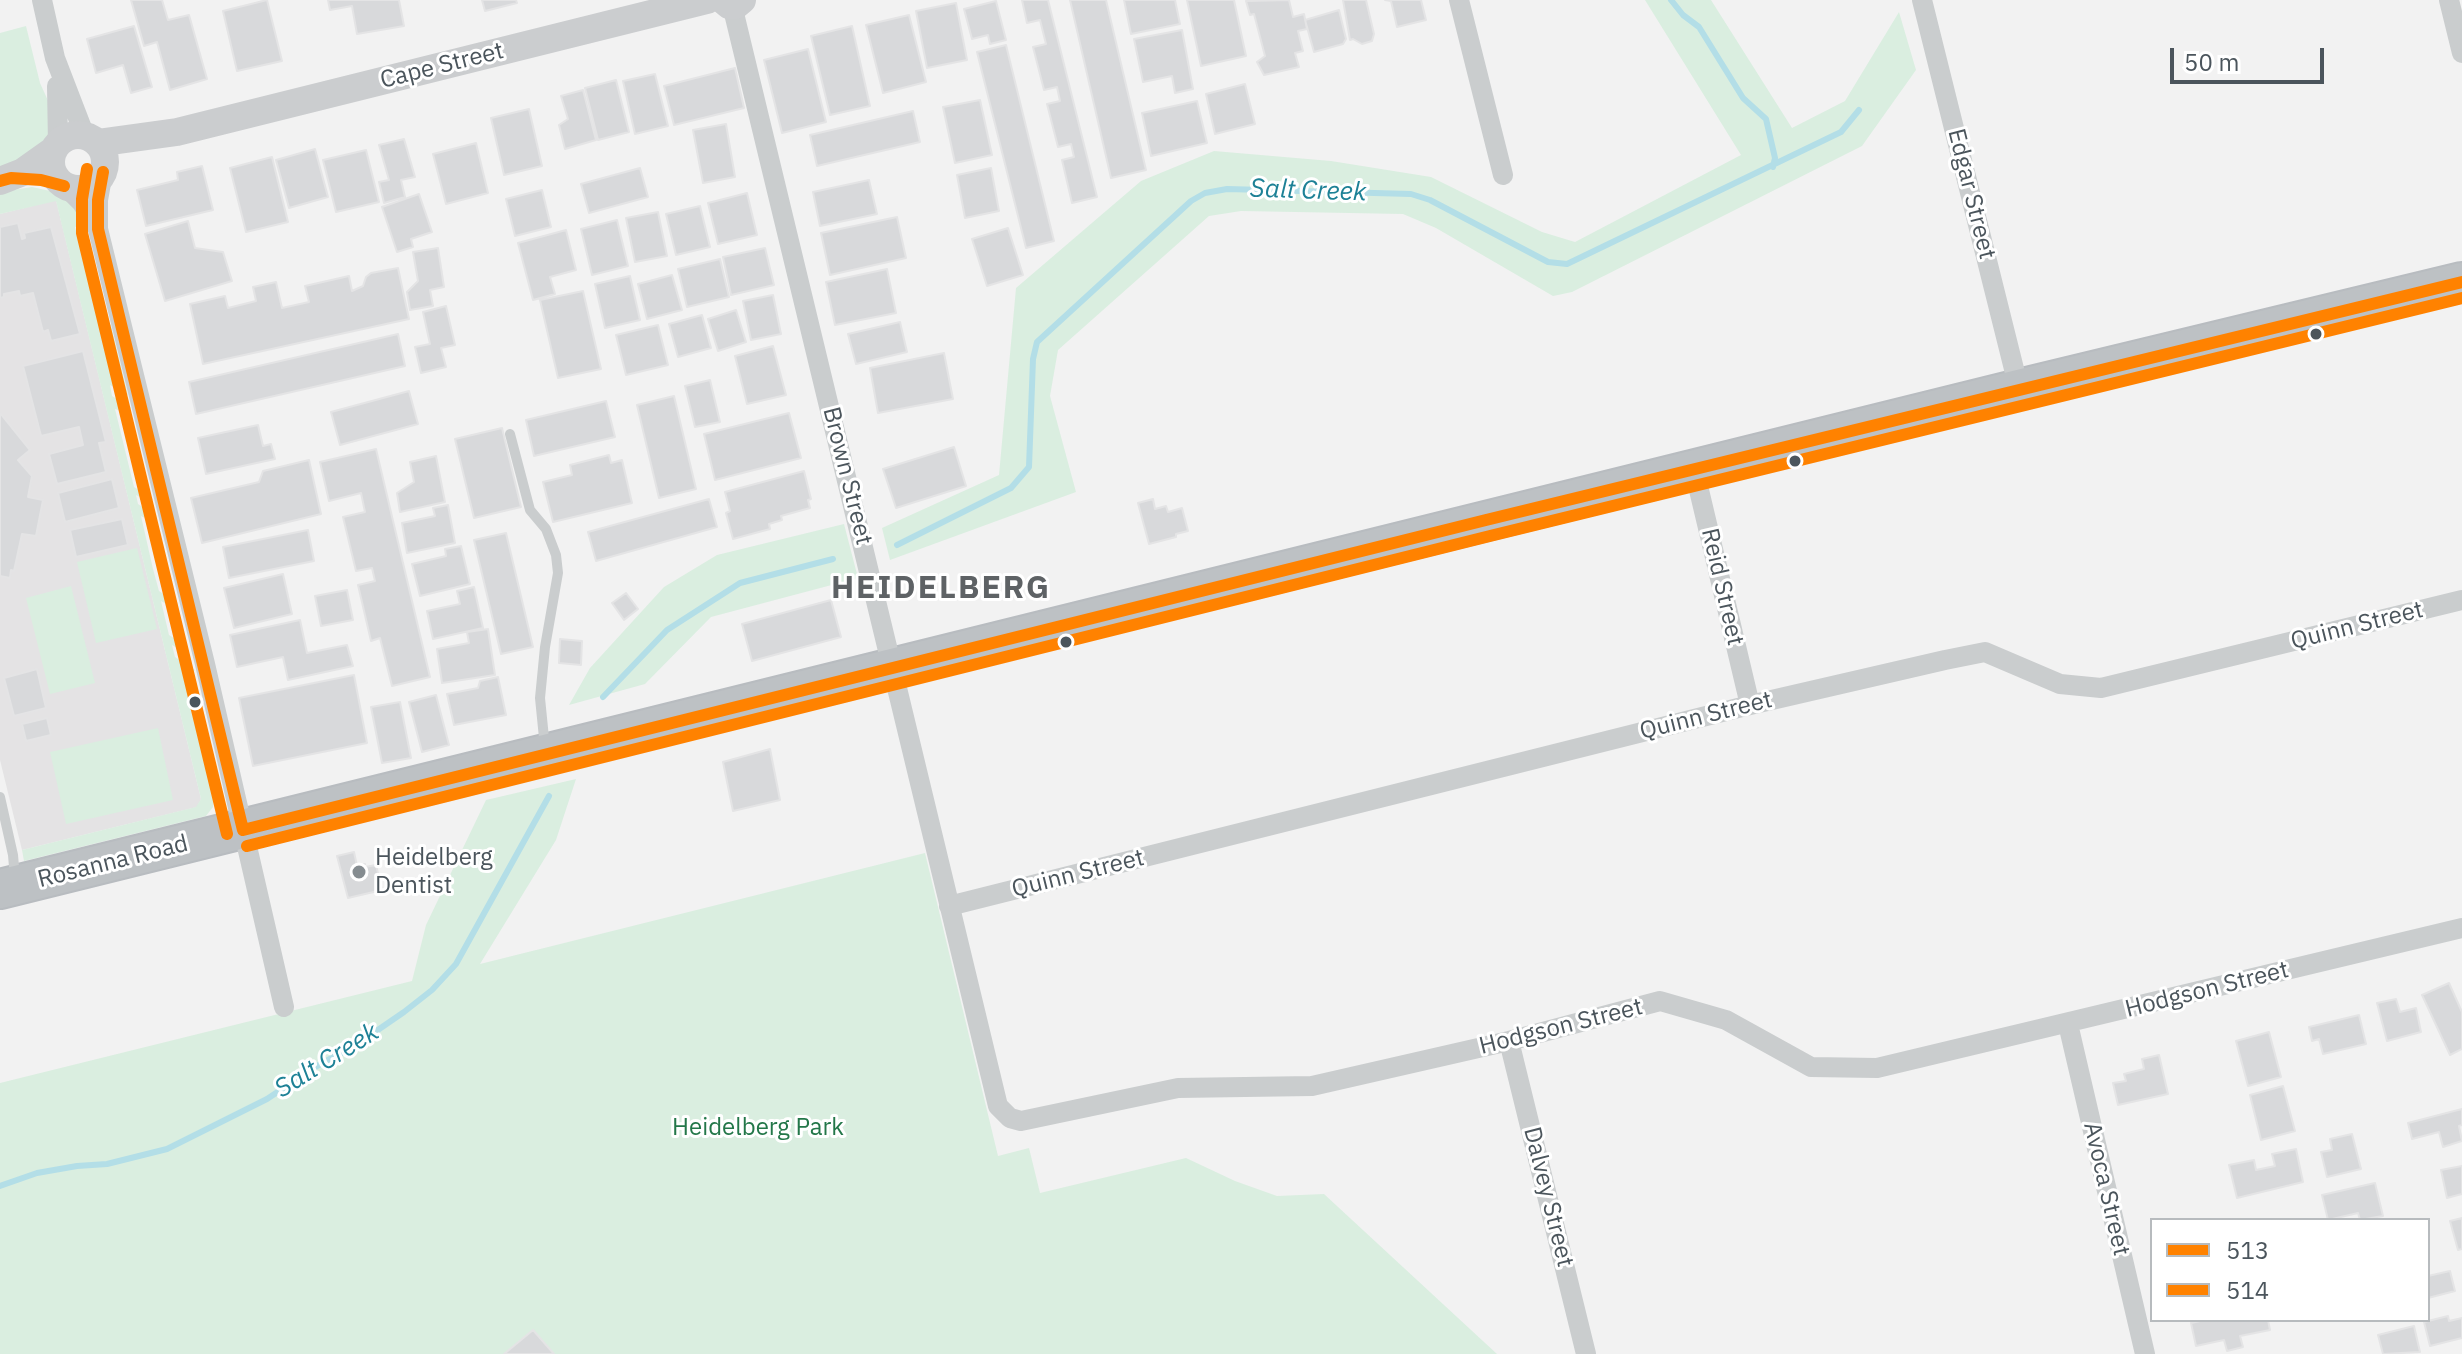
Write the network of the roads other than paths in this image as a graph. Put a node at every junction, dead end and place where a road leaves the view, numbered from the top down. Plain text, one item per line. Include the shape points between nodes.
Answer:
1 (42, 0) edge
2 (1459, 0) edge
3 (1922, 0) edge
4 (2449, 0) edge
5 (726, 1) edge
6 (2462, 53) edge
7 (84, 152) junction
8 (1503, 175) dead end
9 (5, 180) edge
10 (65, 186) junction
11 (98, 229) junction
12 (2462, 282) edge
13 (2019, 389) junction
14 (510, 434) dead end
15 (1694, 469) junction
16 (2462, 600) edge
17 (894, 669) junction
18 (1750, 705) junction
19 (545, 754) junction
20 (0, 797) edge
21 (243, 830) junction
22 (8, 887) edge
23 (949, 906) junction
24 (2462, 928) edge
25 (284, 1007) dead end
26 (2068, 1024) junction
27 (1509, 1041) junction
28 (1021, 1121) joint
29 (1586, 1354) edge
30 (2145, 1354) edge

1 - 7 street
2 - 8 street
3 - 13 street, Edgar Street
4 - 6 street
5 - 7 street, Cape Street
5 - 17 street, Brown Street
7 - 9 street, Cape Street
7 - 10 street via 51,166
7 - 10 street via 93,185
7 - 11 street via 98,200
9 - 10 street, Cape Street
10 - 11 street
11 - 21 street
12 - 13 highway, Rosanna Road
13 - 15 highway, Rosanna Road
14 - 19 lane via 530,510 546,529 557,564 540,698
15 - 17 highway, Rosanna Road
15 - 18 street, Reid Street
16 - 18 street, Quinn Street via 2101,688 2060,684 1985,652
17 - 19 highway, Rosanna Road
17 - 23 street, Brown Street
18 - 23 street, Quinn Street
19 - 21 highway, Rosanna Road
20 - 22 lane via 13,855
21 - 22 highway, Rosanna Road
21 - 25 street
23 - 28 street, Brown Street via 998,1106
24 - 26 street, Hodgson Street
26 - 27 street, Hodgson Street via 1877,1068 1811,1067 1726,1020 1660,1001
26 - 30 street, Avoca Street
27 - 28 street, Hodgson Street via 1312,1086 1178,1088
27 - 29 street, Dalvey Street

